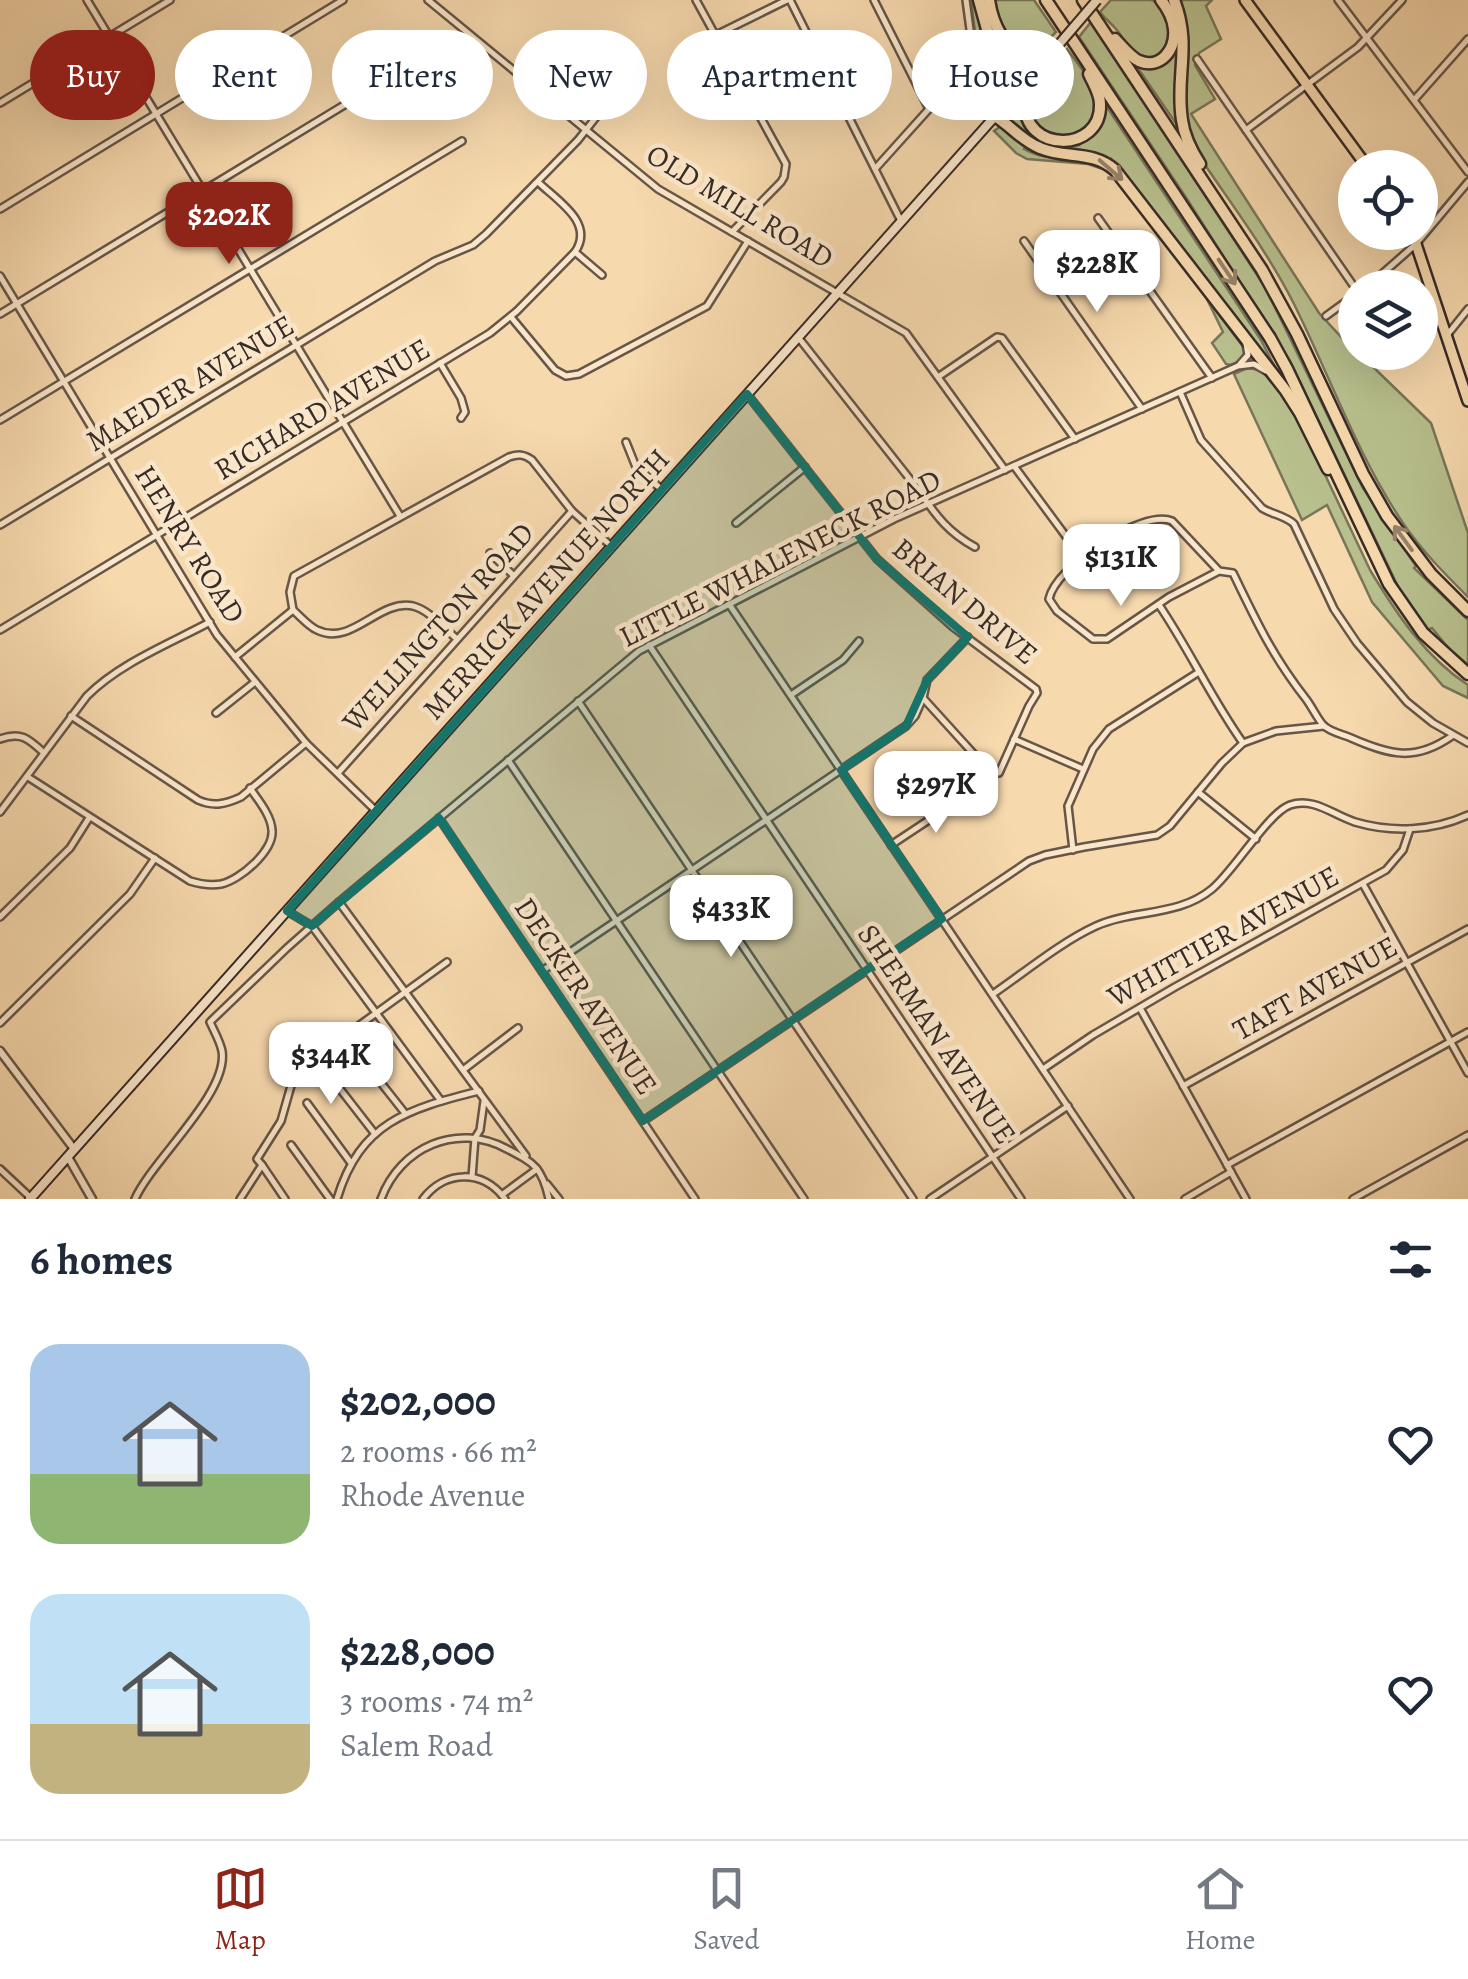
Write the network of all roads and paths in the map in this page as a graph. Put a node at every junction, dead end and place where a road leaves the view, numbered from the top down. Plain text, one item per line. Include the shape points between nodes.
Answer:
1 (88, 0) edge
2 (170, 0) edge
3 (344, 0) edge
4 (428, 0) edge
5 (696, 0) edge
6 (789, 0) edge
7 (874, 0) edge
8 (966, 0) edge
9 (980, 0) edge
10 (989, 0) edge
11 (1042, 0) edge
12 (1083, 0) edge
13 (1097, 0) edge
14 (1160, 0) edge
15 (1174, 0) edge
16 (1244, 0) edge
17 (1338, 0) edge
18 (1402, 0) edge
19 (1097, 20) junction
20 (106, 30) edge
21 (121, 30) edge
22 (713, 30) edge
23 (726, 30) edge
24 (970, 30) edge
25 (987, 30) edge
26 (999, 30) edge
27 (1071, 30) edge
28 (1366, 37) junction
29 (1468, 39) edge
30 (1076, 46) junction
31 (1196, 59) dead end
32 (912, 77) edge
33 (1307, 84) junction
34 (30, 85) edge
35 (1414, 100) junction
36 (0, 103) edge
37 (332, 113) edge
38 (156, 114) junction
39 (594, 120) edge
40 (762, 120) edge
41 (918, 120) edge
42 (991, 120) edge
43 (1000, 120) edge
44 (1030, 120) edge
45 (586, 130) junction
46 (1246, 130) junction
47 (462, 141) dead end
48 (1355, 150) edge
49 (875, 170) junction
50 (1468, 172) edge
51 (538, 182) junction
52 (1468, 182) edge
53 (203, 191) junction
54 (0, 209) edge
55 (1098, 218) dead end
56 (1438, 218) edge
57 (901, 222) junction
58 (732, 232) junction
59 (748, 241) junction
60 (1024, 241) dead end
61 (1409, 250) edge
62 (1418, 250) edge
63 (575, 252) junction
64 (1253, 255) junction
65 (250, 268) junction
66 (1343, 270) edge
67 (1386, 270) edge
68 (602, 275) dead end
69 (0, 276) edge
70 (838, 292) junction
71 (17, 304) junction
72 (1338, 308) edge
73 (1468, 309) edge
74 (0, 314) edge
75 (510, 316) junction
76 (1326, 316) dead end
77 (1236, 326) junction
78 (1447, 336) junction
79 (798, 337) junction
80 (296, 345) junction
81 (440, 363) junction
82 (1238, 366) junction
83 (938, 377) junction
84 (1212, 378) junction
85 (64, 381) junction
86 (1279, 382) junction
87 (1466, 384) edge
88 (1180, 392) junction
89 (746, 394) junction
90 (1468, 401) edge
91 (1142, 409) junction
92 (461, 418) dead end
93 (0, 420) edge
94 (344, 422) junction
95 (1074, 439) junction
96 (626, 442) dead end
97 (110, 458) junction
98 (1014, 466) junction
99 (805, 467) junction
100 (1005, 470) junction
101 (661, 489) junction
102 (928, 504) junction
103 (572, 511) junction
104 (1354, 511) junction
105 (400, 516) junction
106 (736, 522) dead end
107 (0, 525) edge
108 (157, 535) junction
109 (859, 536) junction
110 (611, 546) junction
111 (975, 547) dead end
112 (490, 552) dead end
113 (1082, 558) junction
114 (1218, 572) junction
115 (513, 575) junction
116 (730, 604) junction
117 (1158, 605) junction
118 (293, 610) junction
119 (1468, 610) edge
120 (210, 622) junction
121 (0, 630) edge
122 (968, 637) junction
123 (457, 639) junction
124 (859, 641) dead end
125 (649, 645) junction
126 (235, 657) junction
127 (1199, 672) junction
128 (1468, 674) edge
129 (255, 682) junction
130 (791, 695) junction
131 (923, 698) junction
132 (578, 702) junction
133 (216, 713) dead end
134 (72, 716) junction
135 (1324, 726) junction
136 (1452, 736) junction
137 (0, 738) edge
138 (1014, 739) junction
139 (306, 743) junction
140 (1243, 743) junction
141 (1468, 743) edge
142 (44, 753) junction
143 (508, 760) junction
144 (841, 770) junction
145 (1083, 770) junction
146 (338, 774) junction
147 (28, 777) junction
148 (250, 788) junction
149 (1198, 792) junction
150 (962, 798) dead end
151 (375, 810) junction
152 (0, 812) edge
153 (1468, 815) edge
154 (89, 818) junction
155 (438, 818) junction
156 (766, 820) junction
157 (1410, 829) junction
158 (1256, 839) junction
159 (892, 844) junction
160 (1074, 850) junction
161 (154, 858) junction
162 (692, 870) junction
163 (1363, 884) junction
164 (339, 902) junction
165 (287, 911) junction
166 (0, 917) edge
167 (942, 919) junction
168 (616, 921) junction
169 (312, 926) junction
170 (1468, 929) edge
171 (447, 962) dead end
172 (1406, 963) junction
173 (867, 970) junction
174 (542, 971) junction
175 (405, 992) junction
176 (992, 994) junction
177 (1140, 1008) junction
178 (376, 1012) junction
179 (792, 1020) junction
180 (0, 1023) edge
181 (518, 1028) dead end
182 (1468, 1032) edge
183 (344, 1036) junction
184 (304, 1040) dead end
185 (1450, 1042) junction
186 (2, 1057) edge
187 (316, 1058) junction
188 (1043, 1069) junction
189 (463, 1070) junction
190 (717, 1070) junction
191 (296, 1071) junction
192 (1468, 1073) edge
193 (1183, 1086) junction
194 (479, 1091) junction
195 (485, 1099) junction
196 (441, 1101) junction
197 (306, 1103) dead end
198 (1068, 1106) junction
199 (404, 1114) junction
200 (643, 1121) junction
201 (374, 1134) junction
202 (1468, 1135) edge
203 (475, 1138) junction
204 (291, 1145) dead end
205 (71, 1153) junction
206 (526, 1156) junction
207 (993, 1157) junction
208 (351, 1163) junction
209 (262, 1165) junction
210 (1227, 1165) junction
211 (0, 1169) edge
212 (537, 1170) junction
213 (1231, 1172) junction
214 (472, 1177) junction
215 (545, 1182) junction
216 (503, 1197) edge
217 (30, 1198) edge
218 (92, 1199) edge
219 (135, 1199) edge
220 (240, 1199) edge
221 (285, 1199) edge
222 (333, 1199) edge
223 (381, 1199) edge
224 (422, 1199) edge
225 (549, 1199) edge
226 (559, 1199) edge
227 (696, 1199) edge
228 (804, 1199) edge
229 (913, 1199) edge
230 (930, 1199) edge
231 (1021, 1199) edge
232 (1130, 1199) edge
233 (1185, 1199) edge
234 (1246, 1199) edge
235 (1353, 1199) edge

1 - 20 street
2 - 21 street
3 - 38 street
4 - 45 street, OLD MILL ROAD
5 - 22 street
6 - 23 street
6 - 49 street
7 - 32 street
8 - 24 street
9 - 25 highway
10 - 26 highway
11 - 30 highway
12 - 19 highway
13 - 27 main road, MERRICK AVENUE NORTH, bridge
14 - 19 highway via 1171,16 1174,41 1168,55 1154,62 1135,58
15 - 64 highway via 1184,39 1186,137
16 - 33 main road
17 - 28 street
18 - 28 street
19 - 64 highway
28 - 33 street
28 - 35 street
29 - 35 street
30 - 44 highway via 1100,101 1094,124 1082,136 1055,141
30 -> 104 highway via 1270,338
31 - 46 street
33 - 46 street
33 - 48 main road
34 - 36 street
35 - 50 street
37 - 53 street
38 - 53 street
38 - 54 street
39 - 45 street, MAEDER AVENUE
40 - 58 street via 786,164 784,177
41 - 49 street
42 - 57 main road, MERRICK AVENUE NORTH
43 -> 77 highway via 1033,145 1111,166
45 - 51 street, MAEDER AVENUE
45 - 58 street, OLD MILL ROAD via 658,189
46 - 66 street
47 - 65 street
49 - 57 street
51 - 63 street via 580,224
51 - 80 street, MAEDER AVENUE via 473,245
52 - 56 street
53 - 65 street
53 - 71 street
55 - 84 street
57 - 70 main road, MERRICK AVENUE NORTH
58 - 59 street, OLD MILL ROAD
59 - 70 street, OLD MILL ROAD
59 - 75 street via 707,306 578,374 555,370
60 - 91 street
61 - 67 street
62 - 78 main road
63 - 68 street
63 - 75 street, RICHARD AVENUE
119 -> 64 highway via 1416,556 1381,506
65 - 80 street
65 - 85 street
69 - 71 street, HENRY ROAD
70 - 79 main road, MERRICK AVENUE NORTH
70 - 83 street, OLD MILL ROAD via 906,333
71 - 74 street
71 - 85 street, HENRY ROAD
72 - 76 street
73 - 78 street
75 - 81 street, RICHARD AVENUE
77 - 82 street via 1248,352
77 - 86 highway
78 - 87 main road
79 - 89 main road, MERRICK AVENUE NORTH
79 - 102 street
80 - 94 street
80 - 97 street, MAEDER AVENUE
81 - 92 street via 463,403
81 - 94 street, RICHARD AVENUE
82 - 84 street, LITTLE WHALENECK ROAD
82 - 86 street via 1257,365
83 - 95 street via 1002,338
83 - 100 street, OLD MILL ROAD
84 - 88 street, LITTLE WHALENECK ROAD
85 - 93 street
85 - 97 street, HENRY ROAD
86 - 104 highway
87 - 90 main road
88 - 91 street, LITTLE WHALENECK ROAD
88 - 136 street via 1210,452 1262,508 1292,521 1357,644 1407,702
89 - 99 street, BRIAN DRIVE
89 - 101 main road, MERRICK AVENUE NORTH
91 - 95 street, LITTLE WHALENECK ROAD
94 - 105 street
94 - 108 street, RICHARD AVENUE
95 - 98 street, LITTLE WHALENECK ROAD
96 - 101 street via 636,467
97 - 107 street, MAEDER AVENUE
97 - 108 street, HENRY ROAD
98 - 100 street, LITTLE WHALENECK ROAD
98 - 113 street
99 - 106 street
99 - 109 street, BRIAN DRIVE
100 - 102 street, LITTLE WHALENECK ROAD
101 - 110 main road, MERRICK AVENUE NORTH
102 - 109 street, LITTLE WHALENECK ROAD
102 - 111 street via 944,526
103 - 105 street via 532,460 517,455
103 - 110 street
103 - 115 street, WELLINGTON ROAD
104 - 128 highway via 1407,613
105 - 118 street via 294,576
108 - 120 street, HENRY ROAD
108 - 121 street, RICHARD AVENUE
109 - 116 street, LITTLE WHALENECK ROAD
109 - 122 street, BRIAN DRIVE via 876,559
110 - 151 main road, MERRICK AVENUE NORTH
112 - 115 street
113 - 114 street via 1106,540 1165,518
113 - 117 street via 1052,587 1049,599 1093,638 1107,639
114 - 117 street
114 - 135 street via 1233,573 1267,644
115 - 123 street, WELLINGTON ROAD
116 - 125 street, LITTLE WHALENECK ROAD
116 - 130 street
117 - 127 street
118 - 123 street via 316,630 335,634 411,606
118 - 126 street
120 - 126 street, HENRY ROAD
120 - 134 street via 104,681
122 - 131 street via 927,680
122 - 138 street, BRIAN DRIVE via 1038,693
123 - 146 street, WELLINGTON ROAD
124 - 130 street
125 - 132 street, LITTLE WHALENECK ROAD
125 - 156 street, SHERMAN AVENUE
126 - 129 street, HENRY ROAD
127 - 140 street
127 - 145 street via 1109,729
129 - 133 street
129 - 139 street, HENRY ROAD
130 - 144 street
131 - 138 street via 992,773 999,773
131 - 144 street via 906,726
132 - 143 street, LITTLE WHALENECK ROAD
132 - 162 street
134 - 142 street
134 - 148 street via 204,802 229,803
135 - 136 street via 1396,754 1430,749
135 - 140 street
136 - 141 street
137 - 142 street via 19,734
138 - 145 street
139 - 146 street, HENRY ROAD
139 - 148 street
140 - 149 street
142 - 147 street
143 - 155 street, LITTLE WHALENECK ROAD
143 - 168 street
144 - 156 street
144 - 159 street
145 - 160 street via 1068,806
146 - 151 street, HENRY ROAD
147 - 152 street
147 - 154 street
148 - 161 street via 272,830 268,847 246,871 226,883 200,884
149 - 158 street
149 - 160 street via 1157,835
150 - 159 street
151 - 165 main road, MERRICK AVENUE NORTH
153 - 157 street
154 - 161 street
154 - 166 street via 70,848
155 - 164 street, LITTLE WHALENECK ROAD
155 - 174 street, DECKER AVENUE
156 - 162 street
156 - 173 street, SHERMAN AVENUE
157 - 158 street via 1369,826 1304,802 1282,809
157 - 163 street, WHITTIER AVENUE via 1396,861
158 - 176 street via 1194,901 1096,926
159 - 167 street
160 - 167 street via 1029,862
161 - 180 street via 130,894
162 - 168 street
162 - 179 street
163 - 172 street
163 - 177 street, WHITTIER AVENUE
164 - 169 street, LITTLE WHALENECK ROAD
164 - 175 street
165 - 169 street
165 - 205 main road, MERRICK AVENUE NORTH
167 - 173 street
167 - 176 street
168 - 174 street
168 - 190 street
169 - 178 street
169 - 219 street, LITTLE WHALENECK ROAD via 210,1022 222,1051 217,1076
170 - 172 street, TAFT AVENUE
171 - 175 street
172 - 185 street
172 - 193 street, TAFT AVENUE
173 - 179 street
173 - 207 street, SHERMAN AVENUE
174 - 200 street, DECKER AVENUE
175 - 178 street
175 - 189 street
176 - 188 street
177 - 188 street, WHITTIER AVENUE
177 - 193 street
178 - 183 street
178 - 196 street
179 - 190 street
179 - 229 street
181 - 189 street
182 - 185 street
183 - 187 street
183 - 199 street
184 - 191 street
185 - 192 street
185 - 210 street
186 - 205 street
187 - 191 street
187 - 201 street
188 - 198 street
189 - 194 street
190 - 200 street
190 - 228 street
191 - 209 street via 281,1120 257,1159
193 - 210 street
194 - 195 street
194 - 196 street
195 - 203 street
195 - 206 street
196 - 199 street
197 - 208 street
198 - 207 street
198 - 232 street
199 - 201 street
200 - 227 street, DECKER AVENUE
201 - 208 street
202 - 235 street
203 - 206 street
203 - 214 street
203 - 223 street via 439,1142 414,1154
204 - 222 street
205 - 217 main road, MERRICK AVENUE NORTH
205 - 218 street
206 - 212 street
207 - 230 street
207 - 231 street, SHERMAN AVENUE
208 - 222 street
209 - 220 street
209 - 221 street
210 - 213 street
211 - 217 street
212 - 215 street
212 - 216 street
213 - 233 street
213 - 234 street
214 - 216 street
214 - 224 street via 445,1180
215 - 225 street
215 - 226 street

